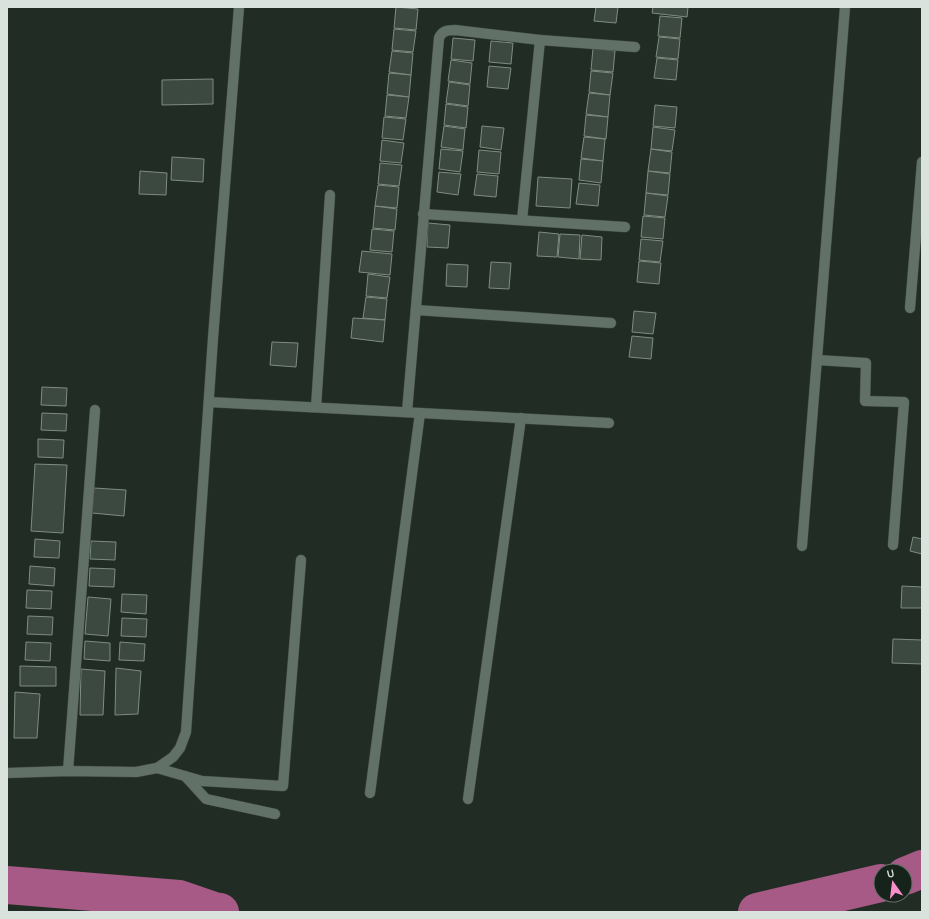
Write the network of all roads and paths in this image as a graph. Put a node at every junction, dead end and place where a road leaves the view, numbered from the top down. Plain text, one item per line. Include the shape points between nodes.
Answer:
1 (239, 7) edge
2 (845, 7) edge
3 (540, 40) junction
4 (636, 46) dead end
5 (922, 162) edge
6 (330, 195) dead end
7 (423, 214) junction
8 (522, 220) junction
9 (625, 226) dead end
10 (910, 308) dead end
11 (416, 310) junction
12 (611, 323) dead end
13 (817, 360) junction
14 (209, 402) junction
15 (316, 407) junction
16 (95, 410) dead end
17 (407, 412) junction
18 (420, 413) junction
19 (521, 418) junction
20 (609, 423) dead end
21 (893, 544) dead end
22 (802, 546) dead end
23 (301, 560) dead end
24 (157, 768) junction
25 (68, 771) junction
26 (7, 773) edge
27 (185, 776) junction
28 (370, 793) dead end
29 (468, 799) dead end
30 (275, 814) dead end

1 - 14 street
2 - 13 street
3 - 4 street
3 - 7 street via 454,30 444,31 440,35
3 - 8 street
5 - 10 street
6 - 15 street
7 - 8 street
7 - 11 street
8 - 9 street
11 - 12 street
11 - 17 street
13 - 21 street via 866,363 865,401 904,402
13 - 22 street
14 - 15 street
14 - 24 street via 186,732 180,748 173,757
15 - 17 street
16 - 25 street
17 - 18 street
18 - 19 street
18 - 28 street
19 - 20 street
19 - 29 street
23 - 27 street via 283,786 202,781
24 - 25 street via 136,772
24 - 27 street
25 - 26 street
27 - 30 street via 206,799

